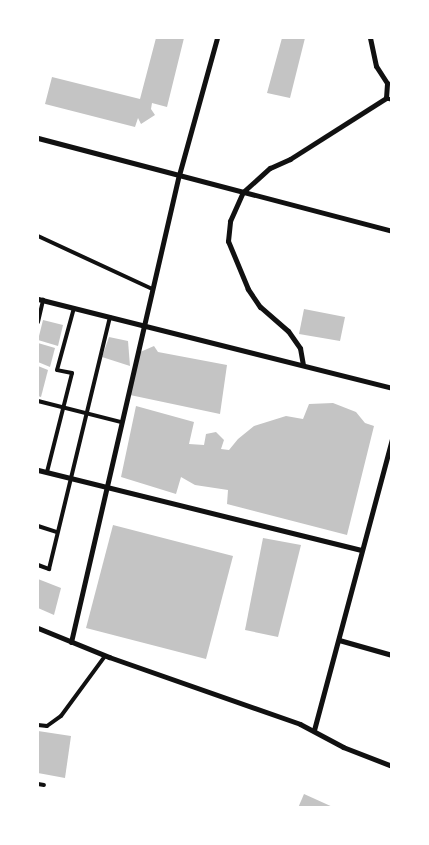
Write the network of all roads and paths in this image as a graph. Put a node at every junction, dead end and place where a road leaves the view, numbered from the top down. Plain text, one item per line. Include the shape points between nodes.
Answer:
1 (218, 38) edge
2 (370, 38) edge
3 (389, 99) edge
4 (38, 138) edge
5 (180, 175) junction
6 (243, 192) junction
7 (392, 232) edge
8 (38, 236) edge
9 (152, 289) junction
10 (40, 299) edge
11 (74, 308) junction
12 (110, 317) junction
13 (38, 322) edge
14 (143, 325) junction
15 (302, 365) junction
16 (392, 388) edge
17 (38, 401) edge
18 (62, 407) junction
19 (88, 413) junction
20 (121, 422) junction
21 (392, 440) edge
22 (38, 470) edge
23 (47, 472) junction
24 (71, 479) junction
25 (107, 487) junction
26 (38, 526) edge
27 (57, 532) junction
28 (362, 550) junction
29 (38, 565) edge
30 (38, 628) edge
31 (339, 640) junction
32 (71, 642) junction
33 (392, 654) edge
34 (104, 656) junction
35 (38, 725) edge
36 (314, 730) junction
37 (392, 766) edge
38 (38, 784) edge
39 (44, 785) dead end

1 - 5 street
2 - 3 street via 376,66 387,83
3 - 6 street via 270,168
4 - 5 street
5 - 6 street
5 - 9 street
6 - 7 street
6 - 15 street via 230,221 230,250 260,307 288,331 300,348
8 - 9 lane
9 - 14 street
10 - 11 street
10 - 13 lane
11 - 12 street
11 - 18 lane via 56,370 72,373
12 - 14 street
12 - 19 lane
14 - 15 street
14 - 20 street
15 - 16 street
17 - 18 lane
18 - 19 lane
18 - 23 lane
19 - 20 lane
19 - 24 lane
20 - 25 street
21 - 28 street
22 - 23 street
23 - 24 street
24 - 25 street
24 - 27 lane
25 - 28 street
25 - 32 street
26 - 27 lane
27 - 29 lane via 49,570
28 - 31 street
30 - 32 street
31 - 33 street
31 - 36 street
32 - 34 street
34 - 35 lane via 62,716 47,726
34 - 36 street
36 - 37 street via 343,747
38 - 39 lane

